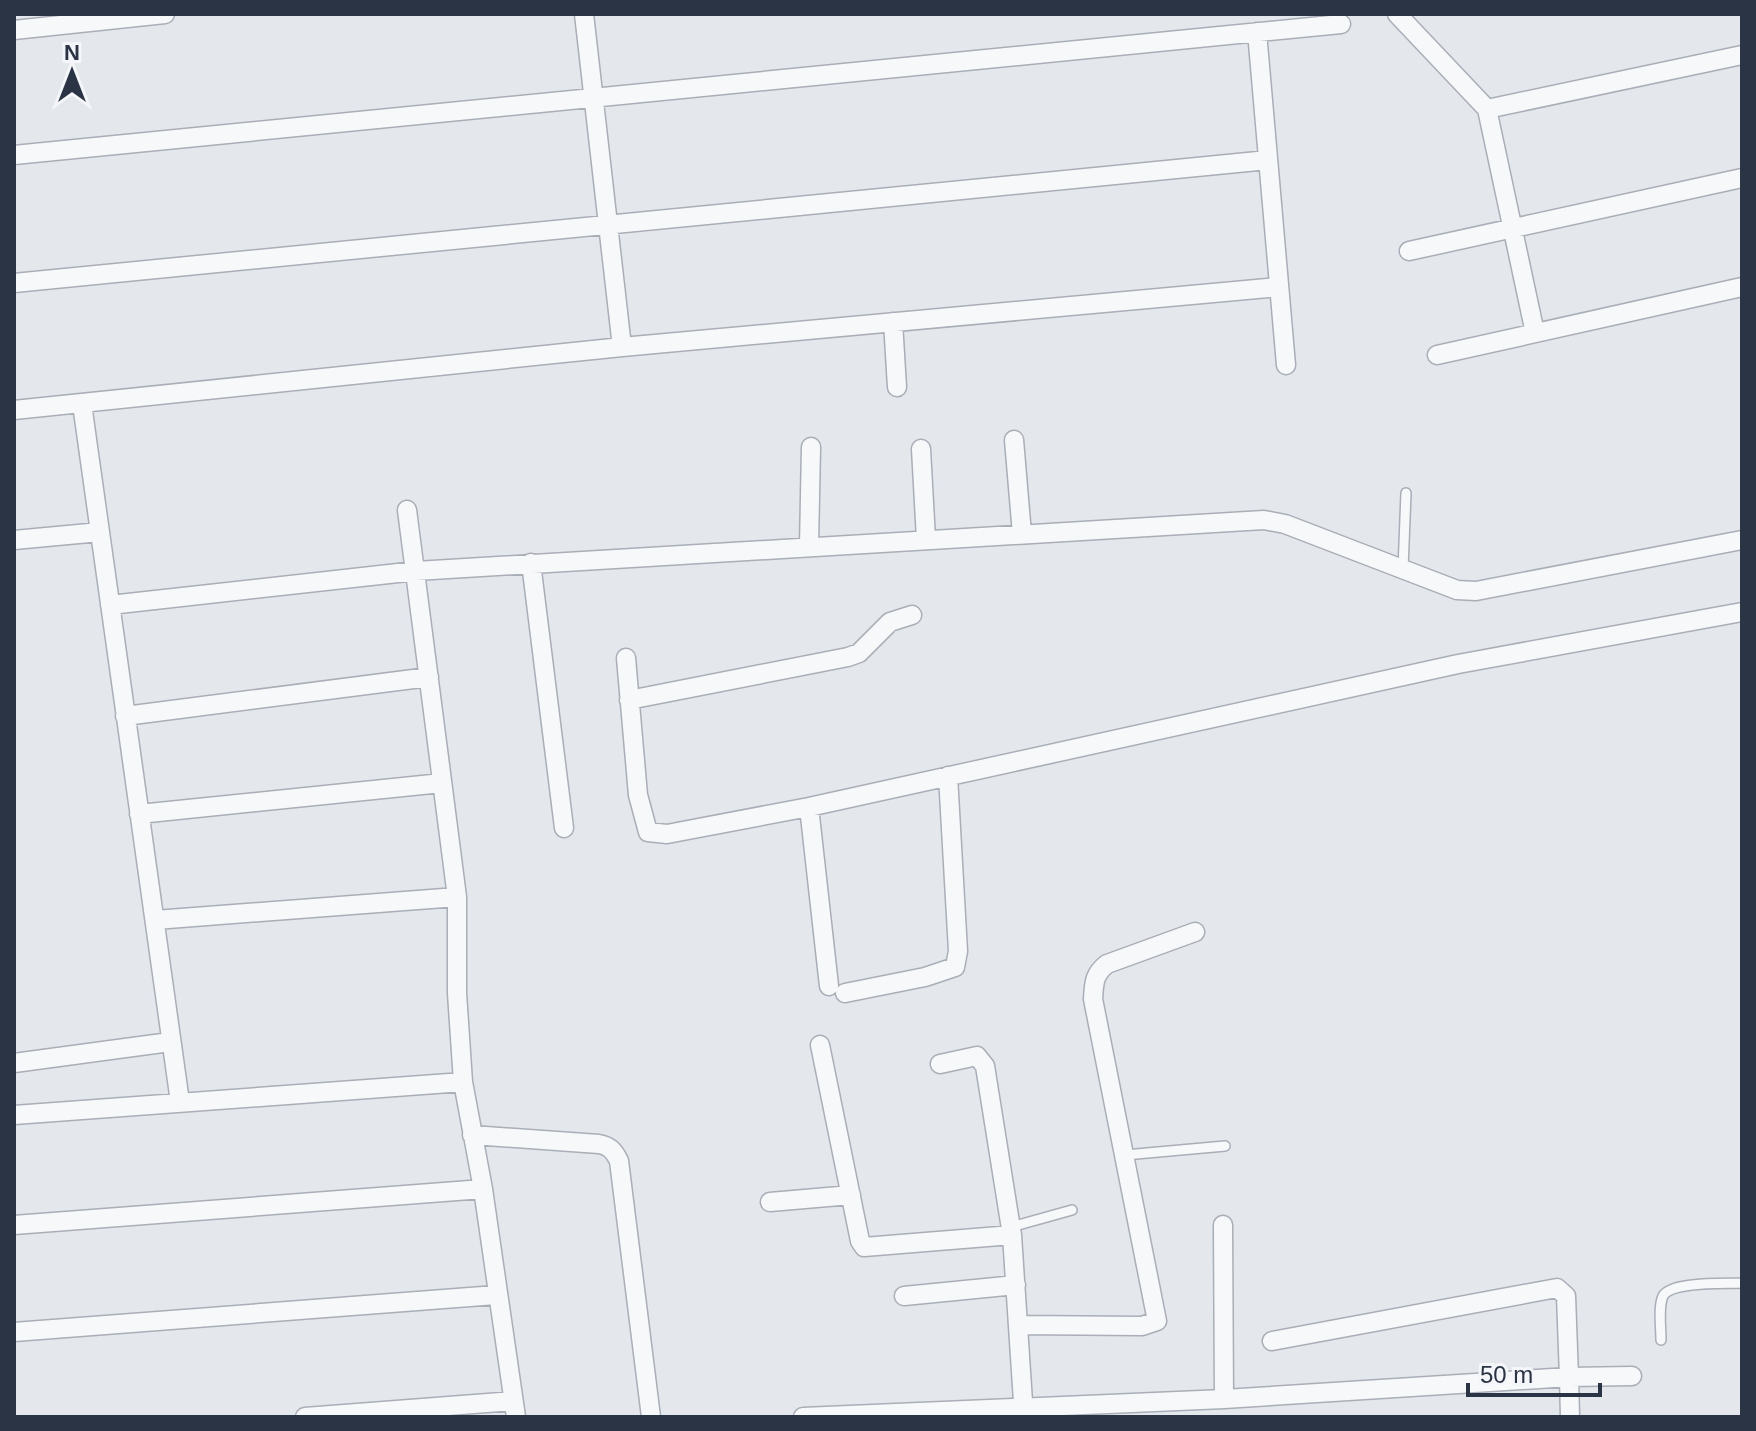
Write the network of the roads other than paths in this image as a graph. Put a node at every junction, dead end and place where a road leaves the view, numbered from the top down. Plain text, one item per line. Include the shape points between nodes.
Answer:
1 (165, 14) edge
2 (584, 14) edge
3 (1397, 14) edge
4 (1341, 24) dead end
5 (14, 30) edge
6 (1257, 32) junction
7 (1742, 55) edge
8 (593, 98) junction
9 (1487, 109) junction
10 (14, 155) edge
11 (1268, 160) junction
12 (1742, 178) edge
13 (608, 225) junction
14 (1512, 227) junction
15 (1409, 251) dead end
16 (14, 283) edge
17 (1279, 287) junction
18 (1742, 287) edge
19 (893, 322) junction
20 (1535, 333) junction
21 (622, 347) junction
22 (1437, 355) dead end
23 (1286, 365) dead end
24 (897, 387) dead end
25 (82, 404) junction
26 (14, 410) edge
27 (1014, 440) dead end
28 (811, 447) dead end
29 (921, 449) dead end
30 (1406, 493) dead end
31 (407, 510) dead end
32 (100, 532) junction
33 (1022, 534) junction
34 (926, 539) junction
35 (14, 540) edge
36 (1742, 540) edge
37 (809, 546) junction
38 (531, 563) junction
39 (1403, 569) junction
40 (416, 571) junction
41 (110, 605) junction
42 (1742, 612) edge
43 (912, 615) dead end
44 (626, 658) dead end
45 (429, 677) junction
46 (629, 700) junction
47 (125, 716) junction
48 (948, 776) junction
49 (442, 783) junction
50 (809, 807) junction
51 (139, 814) junction
52 (564, 828) dead end
53 (457, 897) junction
54 (155, 920) junction
55 (1195, 932) dead end
56 (170, 1042) junction
57 (820, 1045) dead end
58 (14, 1063) edge
59 (940, 1064) dead end
60 (463, 1082) junction
61 (180, 1102) junction
62 (14, 1115) edge
63 (472, 1135) junction
64 (1225, 1146) dead end
65 (1125, 1155) junction
66 (483, 1189) junction
67 (851, 1195) junction
68 (770, 1202) dead end
69 (1072, 1210) dead end
70 (14, 1225) edge
71 (1223, 1225) dead end
72 (1011, 1231) junction
73 (1742, 1283) edge
74 (1016, 1285) junction
75 (496, 1295) junction
76 (904, 1296) dead end
77 (1019, 1325) junction
78 (14, 1332) edge
79 (1661, 1340) dead end
80 (1272, 1341) dead end
81 (1632, 1376) dead end
82 (1569, 1377) junction
83 (1224, 1399) junction
84 (514, 1409) edge
85 (1024, 1413) edge
86 (305, 1417) edge
87 (651, 1417) edge
88 (803, 1417) edge
89 (1570, 1417) edge

1 - 5 street
2 - 8 street
3 - 9 street
4 - 6 street
6 - 8 street
6 - 11 street
7 - 9 street
8 - 10 street
8 - 13 street
9 - 14 street
11 - 13 street
11 - 17 street
12 - 14 street
13 - 16 street
13 - 21 street
14 - 15 street
14 - 20 street
17 - 19 street
17 - 23 street
18 - 20 street
19 - 21 street
19 - 24 street
20 - 22 street
21 - 25 street
25 - 26 street
25 - 32 street
27 - 33 street
28 - 37 street
29 - 34 street
30 - 39 lane
31 - 40 street
32 - 35 street
32 - 41 street
33 - 34 street
33 - 39 street via 1264,520
34 - 37 street
36 - 39 street via 1476,591 1457,590
37 - 38 street
38 - 40 street
38 - 52 street
40 - 41 street
40 - 45 street
41 - 47 street
42 - 48 street via 1458,664
43 - 46 street via 890,622 848,657
44 - 46 street
45 - 47 street
45 - 49 street
46 - 50 street via 638,795 648,832 667,834
47 - 51 street
48 - 50 street
48 - 50 street via 958,951 949,971 837,990
49 - 51 street
49 - 53 street
51 - 54 street
53 - 54 street
53 - 60 street
54 - 56 street
55 - 65 street via 1107,964 1094,981 1093,999
56 - 58 street
56 - 61 street
57 - 67 street
59 - 72 street via 977,1056 985,1066
60 - 61 street
60 - 63 street
61 - 62 street
63 - 66 street
63 - 87 street via 608,1145 614,1152
64 - 65 lane
65 - 77 street via 1157,1321 1142,1326
66 - 70 street
66 - 75 street
67 - 68 street
67 - 72 street via 864,1247
69 - 72 lane
71 - 83 street
72 - 74 street
73 - 79 lane via 1667,1291 1662,1298
74 - 76 street
74 - 77 street
75 - 78 street
75 - 84 street
77 - 85 street
80 - 82 street via 1557,1288 1566,1296
81 - 82 street
82 - 83 street
82 - 89 street
83 - 85 street
84 - 86 street
85 - 88 street

